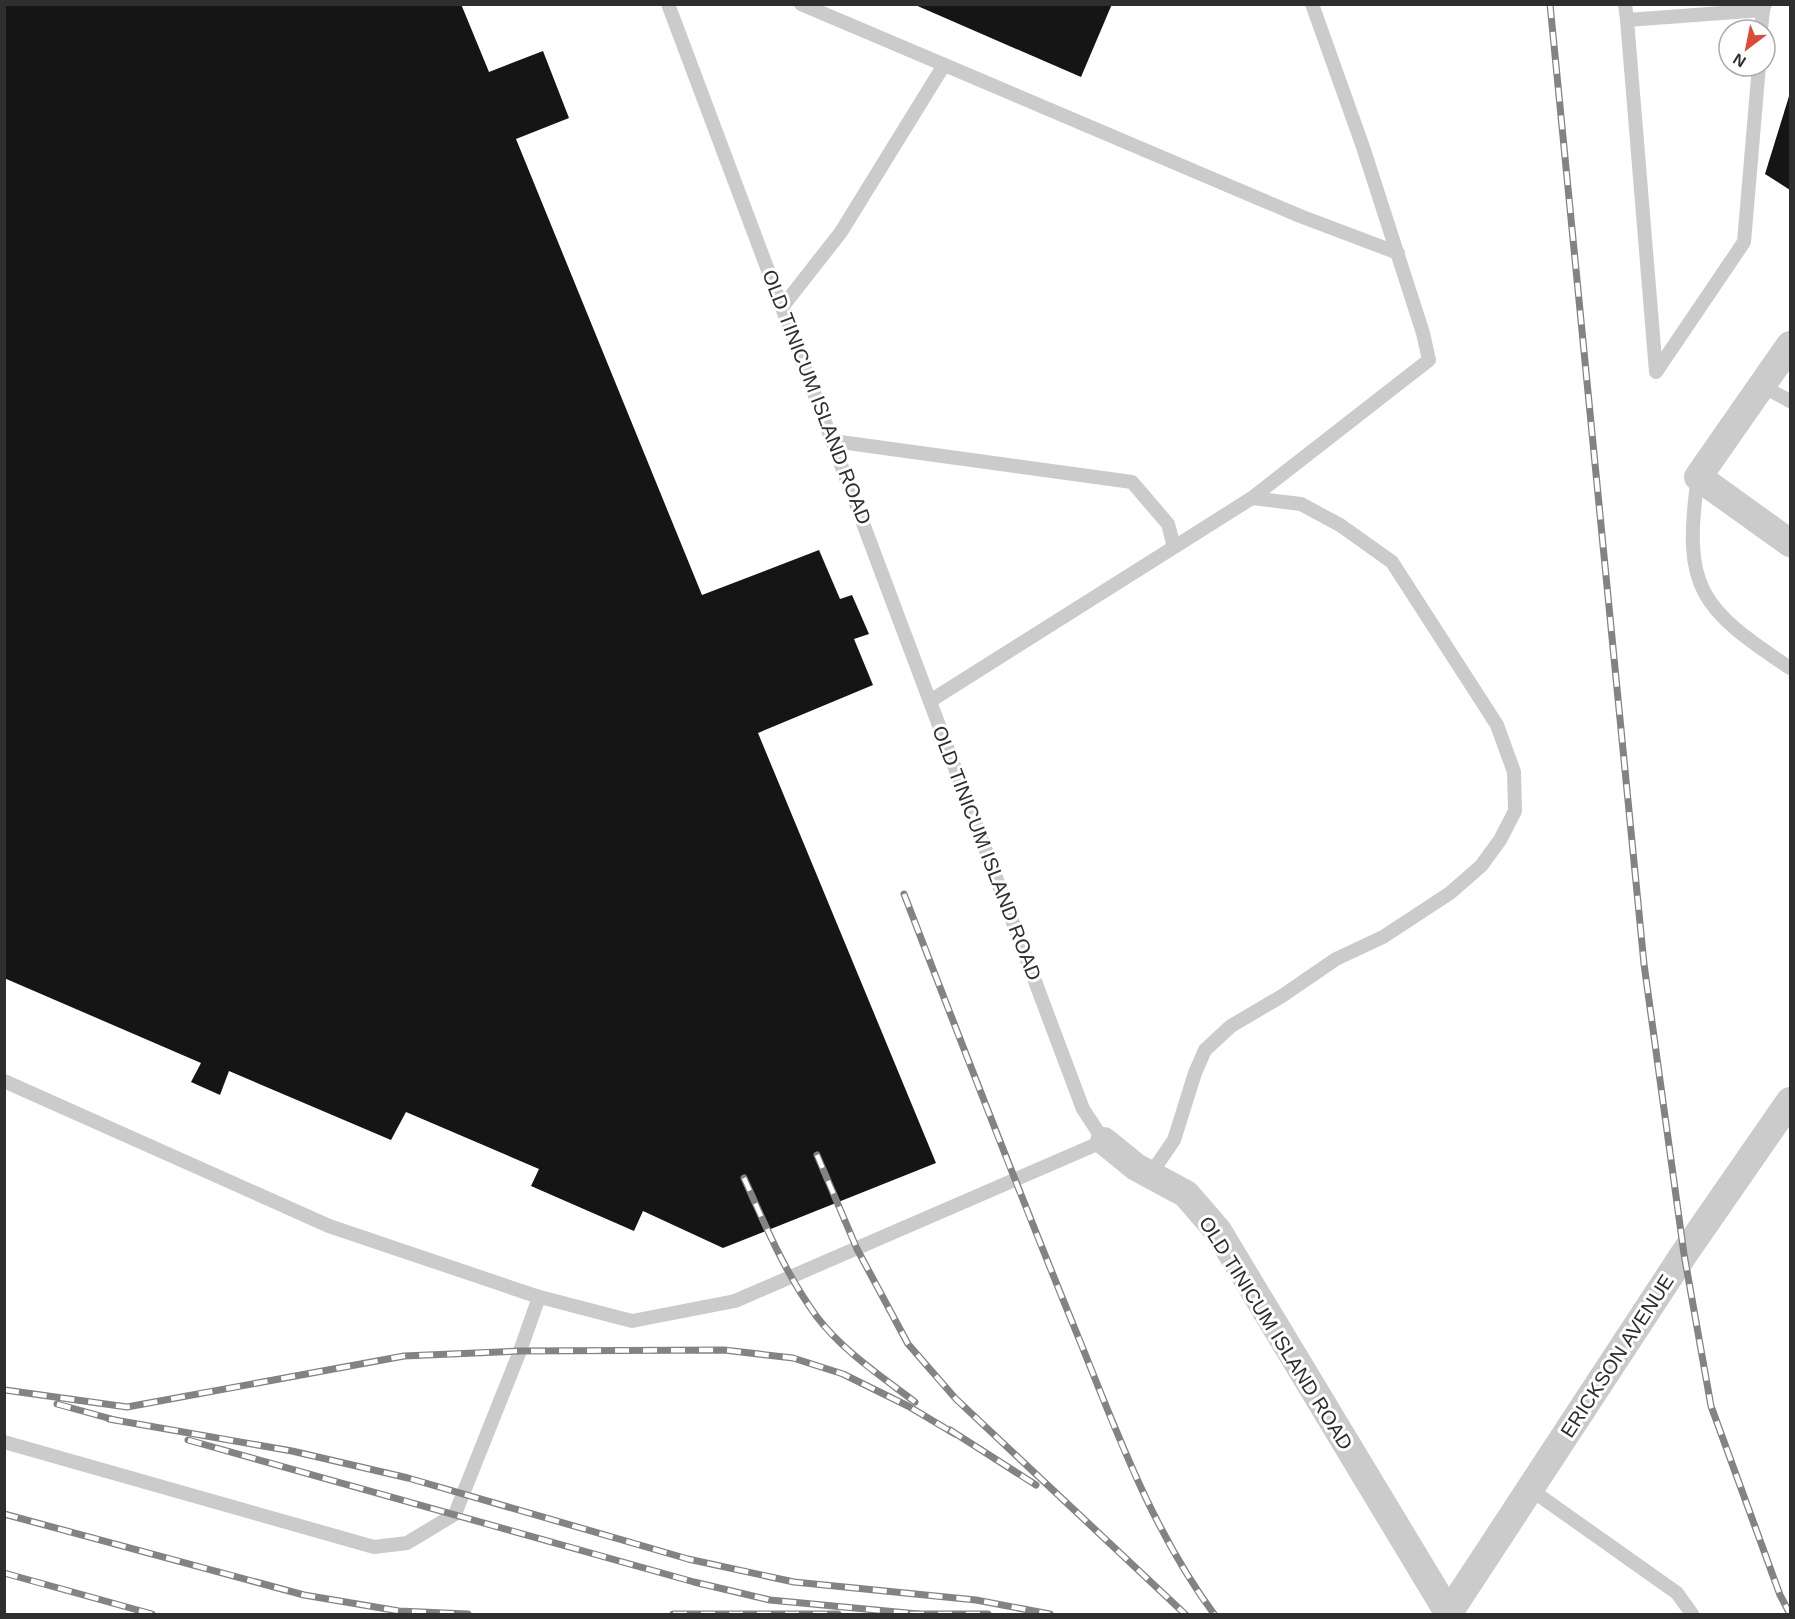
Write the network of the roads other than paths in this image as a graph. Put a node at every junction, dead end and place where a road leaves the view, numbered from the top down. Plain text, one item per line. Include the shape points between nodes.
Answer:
1 (668, 4) edge
2 (801, 4) edge
3 (1312, 4) edge
4 (1625, 4) edge
5 (1764, 7) edge
6 (1733, 8) edge
7 (1627, 20) junction
8 (944, 65) junction
9 (1758, 78) edge
10 (1398, 253) junction
11 (783, 306) junction
12 (1791, 345) edge
13 (1762, 386) junction
14 (1791, 402) edge
15 (833, 441) junction
16 (1698, 477) junction
17 (1252, 498) junction
18 (1791, 543) edge
19 (1174, 547) junction
20 (1791, 668) edge
21 (930, 701) junction
22 (4, 1081) edge
23 (1791, 1101) edge
24 (1104, 1141) junction
25 (1150, 1175) junction
26 (539, 1297) junction
27 (4, 1442) edge
28 (1530, 1489) junction
29 (1448, 1614) edge
30 (1692, 1614) edge

1 - 11 lane, OLD TINICUM ISLAND ROAD
2 - 8 lane
3 - 10 lane
4 - 7 lane
5 - 6 lane
6 - 7 lane
7 - 9 lane via 1656,372 1744,242
8 - 10 lane via 1300,216
8 - 11 lane via 840,232
10 - 17 lane via 1428,360
11 - 15 lane, OLD TINICUM ISLAND ROAD
12 - 13 street
13 - 14 lane
13 - 16 street
15 - 19 lane via 1132,482 1168,524
15 - 21 lane, OLD TINICUM ISLAND ROAD
16 - 18 street
16 - 20 lane via 1691,524 1704,596 1738,634
17 - 19 lane
17 - 25 lane via 1301,504 1340,525 1392,562 1497,725 1514,772 1515,811 1481,866 1450,893 1231,1026 1206,1050 1174,1140
19 - 21 lane
21 - 24 lane, OLD TINICUM ISLAND ROAD via 1083,1109
22 - 26 lane via 329,1226
23 - 28 street, ERICKSON AVENUE via 1684,1254
24 - 25 street, OLD TINICUM ISLAND ROAD
24 - 26 lane via 735,1301 632,1321
25 - 29 street, OLD TINICUM ISLAND ROAD via 1186,1194 1218,1231
26 - 27 lane via 454,1514 407,1543 374,1547
28 - 29 street, ERICKSON AVENUE
28 - 30 lane via 1677,1593

